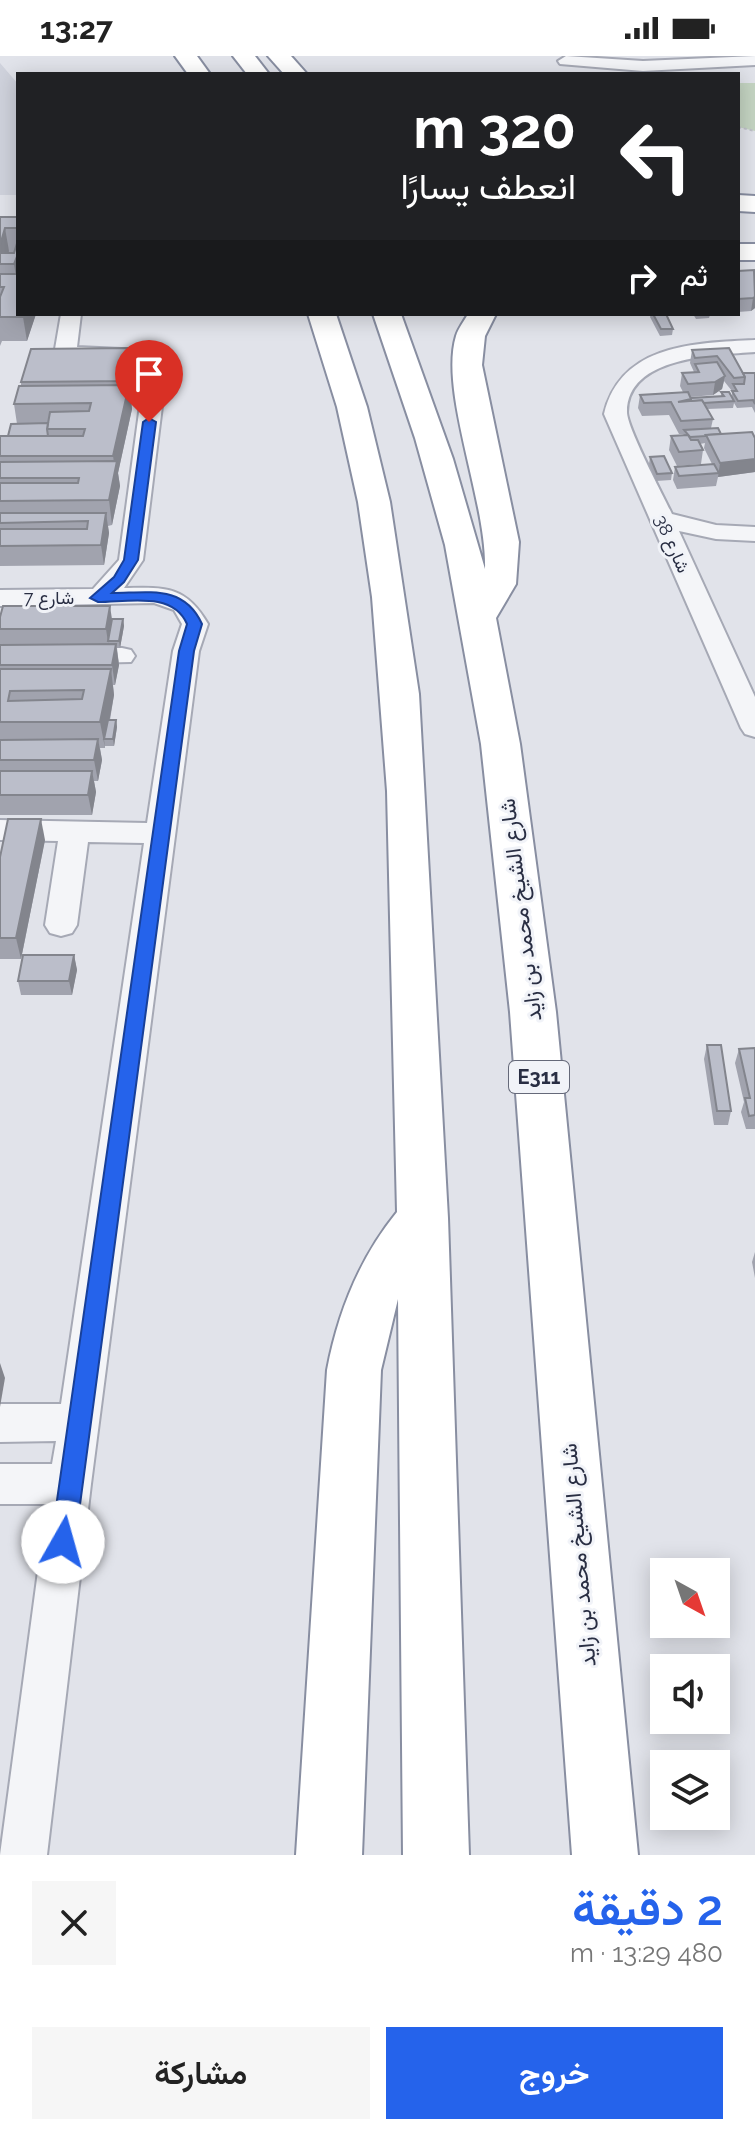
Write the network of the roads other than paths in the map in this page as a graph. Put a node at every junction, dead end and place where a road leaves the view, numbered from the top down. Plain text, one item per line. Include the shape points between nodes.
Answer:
1 (244, 56) edge
2 (279, 56) edge
3 (707, 56) edge
4 (755, 60) edge
5 (566, 61) dead end
6 (680, 64) junction
7 (256, 72) edge
8 (294, 72) edge
9 (71, 316) edge
10 (323, 316) edge
11 (388, 316) edge
12 (481, 316) edge
13 (755, 346) edge
14 (661, 519) junction
15 (755, 534) edge
16 (0, 598) edge
17 (64, 598) junction
18 (98, 598) junction
19 (477, 619) junction
20 (56, 644) junction
21 (122, 656) dead end
22 (0, 657) edge
23 (752, 713) edge
24 (0, 830) edge
25 (72, 834) junction
26 (161, 834) junction
27 (61, 925) dead end
28 (423, 1218) junction
29 (80, 1422) junction
30 (0, 1423) edge
31 (0, 1484) edge
32 (70, 1484) junction
33 (23, 1855) edge
34 (329, 1855) edge
35 (436, 1855) edge
36 (605, 1855) edge

1 - 7 highway
2 - 8 highway
3 - 6 street
4 - 6 street
5 - 6 street
9 - 18 street via 69,353 144,356 156,366 131,560
10 - 28 highway via 361,442 398,657 411,848
11 - 19 highway, شارع الشيخ محمد بن زايد / E311 via 444,480
12 - 19 highway via 468,334 467,371 503,559 499,585
13 - 14 street, شارع 38 via 697,351 646,367 621,388 615,414
14 - 15 street via 716,532
14 - 23 street, شارع 38
16 - 17 street, شارع 7
17 - 18 street, شارع 7
17 - 20 street
18 - 26 street, شارع 7 via 142,602 166,611 184,635
19 - 36 highway, شارع الشيخ محمد بن زايد / E311 via 516,861 533,1012
20 - 21 street
20 - 22 street
24 - 25 street
25 - 26 street
25 - 27 street
26 - 29 street
28 - 34 highway via 375,1286 354,1370
28 - 35 highway
29 - 30 street
29 - 32 street
31 - 32 street
32 - 33 street

